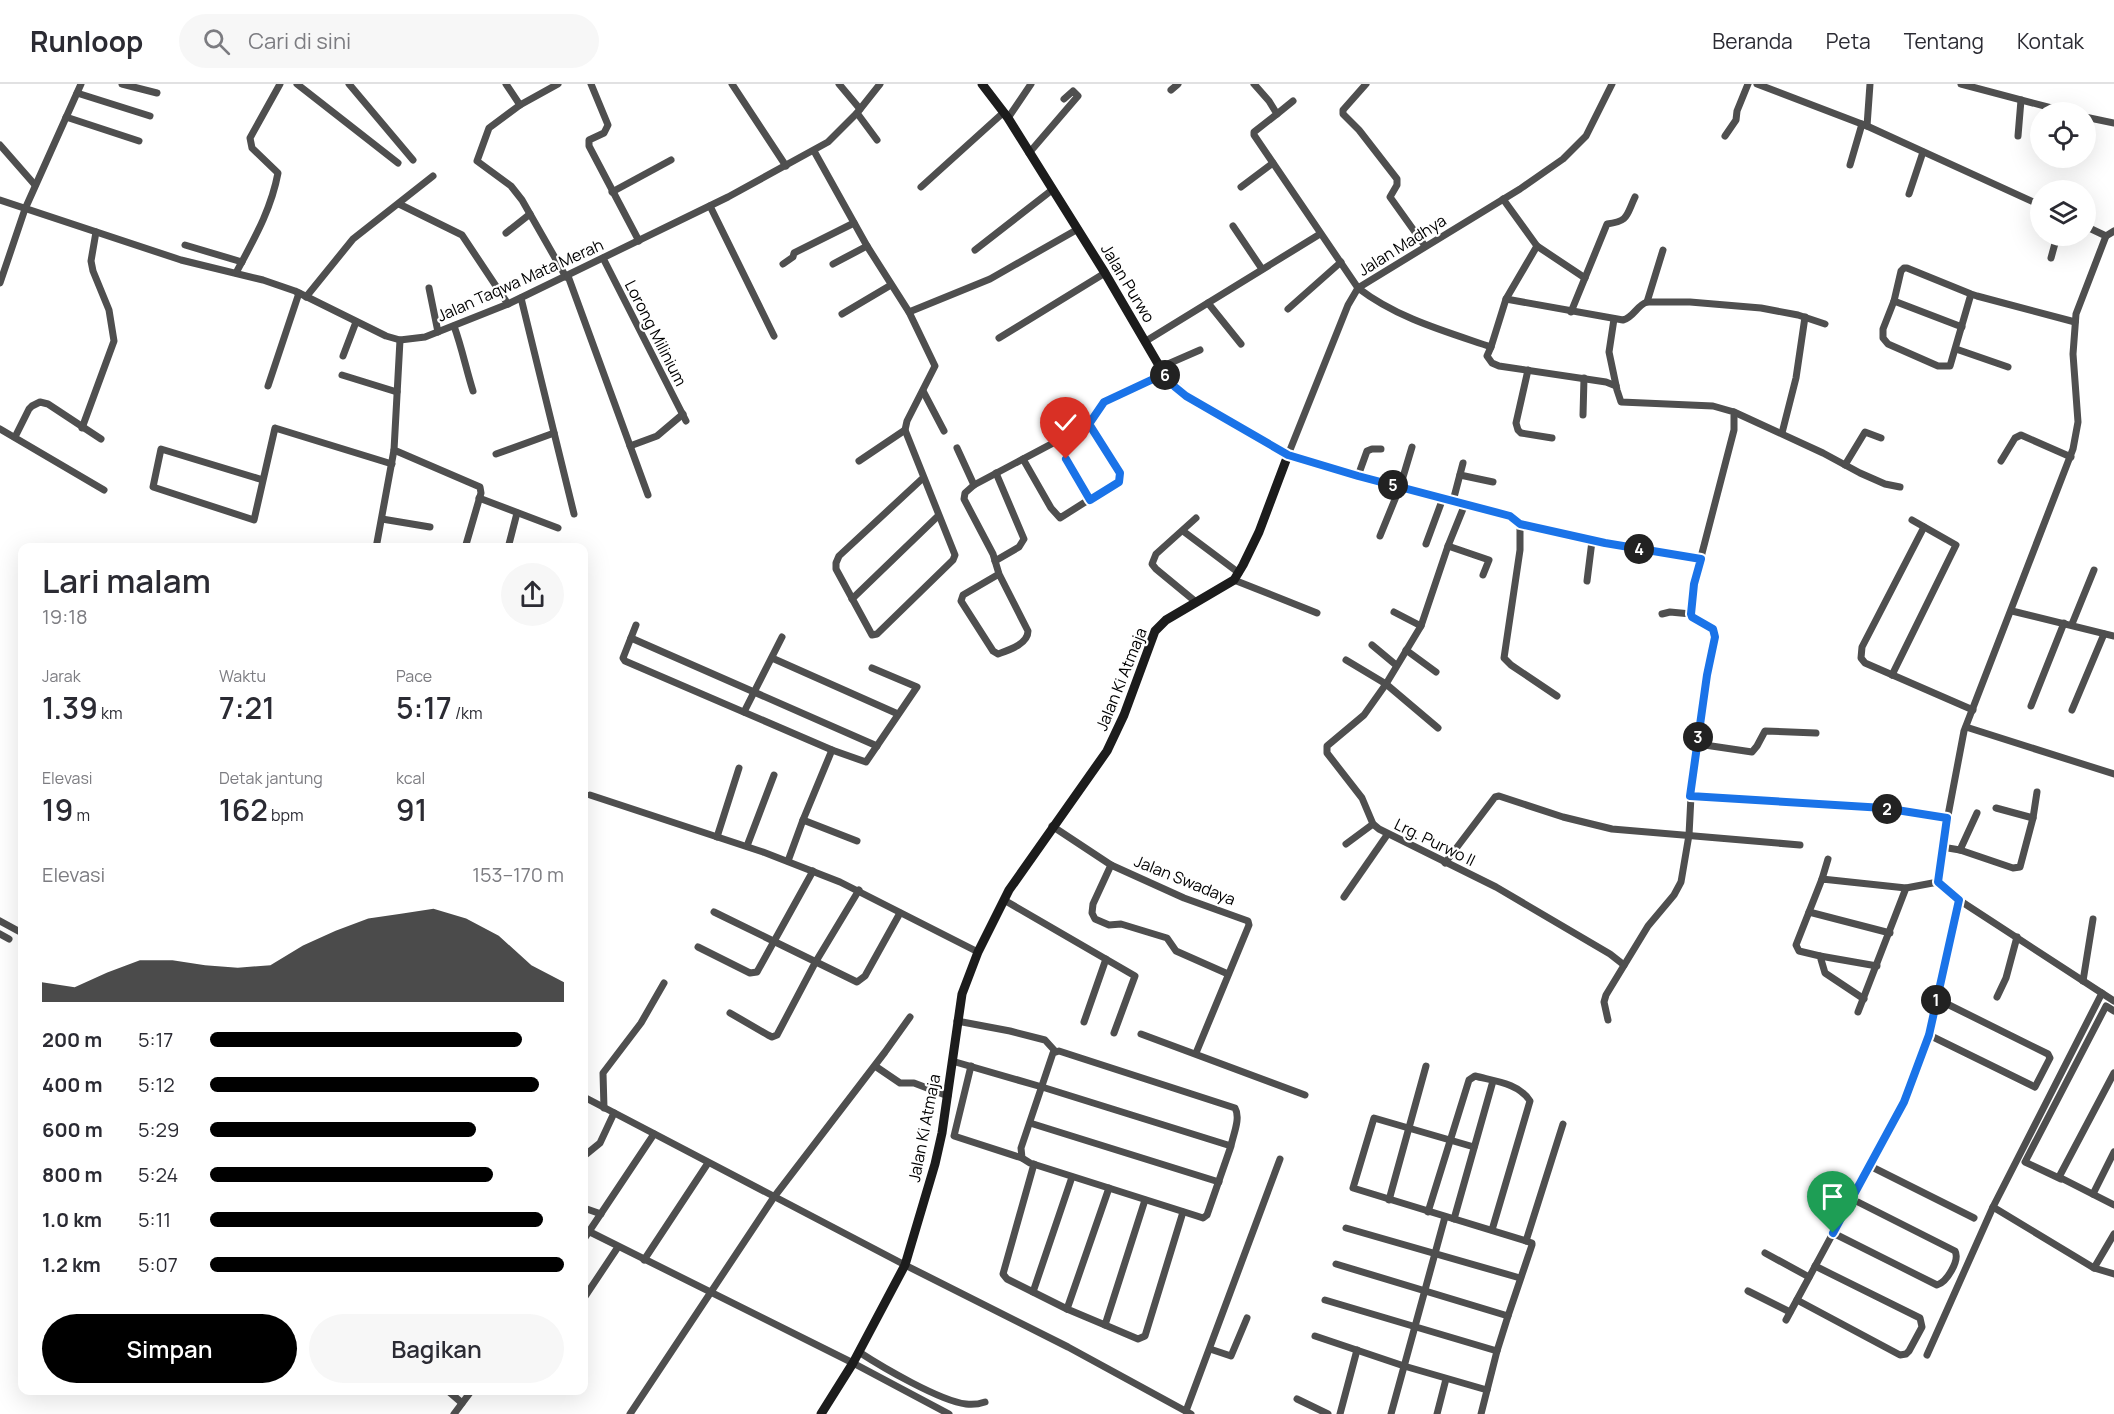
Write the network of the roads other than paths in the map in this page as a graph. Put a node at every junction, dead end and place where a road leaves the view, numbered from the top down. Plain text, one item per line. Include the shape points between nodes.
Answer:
1 (81, 84) edge
2 (122, 84) edge
3 (280, 84) edge
4 (297, 84) edge
5 (349, 84) edge
6 (506, 84) edge
7 (558, 84) edge
8 (591, 84) edge
9 (732, 84) edge
10 (839, 84) edge
11 (880, 84) edge
12 (982, 84) edge
13 (1031, 84) edge
14 (1179, 84) edge
15 (1254, 84) edge
16 (1366, 84) edge
17 (1612, 84) edge
18 (1748, 84) edge
19 (1757, 84) edge
20 (1870, 84) edge
21 (1960, 84) edge
22 (1170, 90) dead end
23 (77, 93) junction
24 (157, 93) dead end
25 (1064, 99) dead end
26 (2021, 100) junction
27 (1293, 101) dead end
28 (2030, 102) edge
29 (520, 105) junction
30 (858, 111) junction
31 (1277, 114) junction
32 (1006, 115) junction
33 (150, 116) dead end
34 (66, 117) junction
35 (2096, 119) edge
36 (2114, 123) edge
37 (1865, 125) junction
38 (1725, 136) dead end
39 (2018, 136) dead end
40 (877, 140) dead end
41 (139, 141) dead end
42 (0, 145) edge
43 (814, 151) junction
44 (1923, 152) junction
45 (1029, 153) junction
46 (413, 160) dead end
47 (671, 160) dead end
48 (1274, 163) junction
49 (398, 164) dead end
50 (1850, 165) dead end
51 (786, 166) junction
52 (433, 176) dead end
53 (35, 185) junction
54 (921, 187) dead end
55 (1241, 187) dead end
56 (1052, 190) junction
57 (612, 192) junction
58 (1909, 194) dead end
59 (1635, 197) dead end
60 (1503, 199) junction
61 (0, 200) edge
62 (2030, 200) edge
63 (399, 204) junction
64 (710, 206) junction
65 (25, 208) junction
66 (530, 214) junction
67 (854, 224) junction
68 (1233, 226) dead end
69 (1078, 230) junction
70 (2096, 231) edge
71 (2114, 231) edge
72 (96, 232) junction
73 (506, 234) dead end
74 (1320, 234) junction
75 (2106, 236) junction
76 (2114, 239) edge
77 (639, 241) junction
78 (185, 245) dead end
79 (867, 246) junction
80 (1425, 246) junction
81 (1537, 246) junction
82 (2054, 246) edge
83 (975, 250) dead end
84 (1663, 250) dead end
85 (603, 258) junction
86 (2051, 258) dead end
87 (242, 262) junction
88 (1341, 262) junction
89 (783, 264) dead end
90 (832, 264) dead end
91 (1262, 269) junction
92 (236, 273) junction
93 (1105, 273) junction
94 (567, 276) junction
95 (1585, 278) junction
96 (0, 283) edge
97 (891, 285) junction
98 (429, 288) dead end
99 (1358, 288) junction
100 (298, 293) junction
101 (1971, 294) junction
102 (306, 297) junction
103 (521, 298) junction
104 (1506, 299) junction
105 (1894, 301) junction
106 (1647, 302) junction
107 (1208, 303) junction
108 (508, 304) junction
109 (1288, 309) dead end
110 (909, 312) junction
111 (1571, 312) junction
112 (842, 314) dead end
113 (1805, 317) junction
114 (1614, 319) junction
115 (356, 322) junction
116 (2075, 322) junction
117 (1825, 324) dead end
118 (454, 326) junction
119 (1962, 327) junction
120 (438, 332) junction
121 (774, 336) dead end
122 (999, 338) dead end
123 (400, 340) junction
124 (1146, 341) junction
125 (1241, 344) dead end
126 (1491, 347) junction
127 (1956, 349) junction
128 (1200, 350) dead end
129 (343, 356) dead end
130 (2008, 367) dead end
131 (1163, 370) junction
132 (1528, 370) junction
133 (342, 375) dead end
134 (1584, 378) junction
135 (268, 386) dead end
136 (1616, 386) junction
137 (473, 391) dead end
138 (923, 391) junction
139 (397, 392) junction
140 (1734, 412) junction
141 (1583, 415) dead end
142 (1089, 424) junction
143 (82, 428) junction
144 (0, 429) edge
145 (905, 430) junction
146 (944, 431) dead end
147 (554, 433) junction
148 (1782, 433) junction
149 (15, 437) junction
150 (1552, 438) dead end
151 (1881, 438) dead end
152 (101, 440) dead end
153 (630, 446) junction
154 (1413, 447) dead end
155 (957, 448) dead end
156 (1382, 449) dead end
157 (394, 450) junction
158 (496, 454) dead end
159 (1288, 455) junction
160 (2071, 457) junction
161 (1023, 459) junction
162 (1066, 459) dead end
163 (859, 461) dead end
164 (2001, 461) dead end
165 (1463, 463) dead end
166 (392, 464) junction
167 (1845, 465) junction
168 (996, 473) junction
169 (1460, 475) junction
170 (1358, 476) junction
171 (923, 478) junction
172 (263, 480) junction
173 (1493, 482) dead end
174 (974, 485) junction
175 (1400, 487) junction
176 (1900, 487) dead end
177 (104, 490) dead end
178 (648, 495) dead end
179 (479, 498) junction
180 (1443, 498) junction
181 (1090, 500) junction
182 (1453, 501) junction
183 (1465, 504) junction
184 (517, 513) junction
185 (574, 514) dead end
186 (938, 516) junction
187 (1196, 518) dead end
188 (382, 519) junction
189 (1912, 520) dead end
190 (1520, 524) junction
191 (1924, 526) junction
192 (430, 527) dead end
193 (558, 528) dead end
194 (1183, 531) junction
195 (1380, 536) dead end
196 (1592, 541) junction
197 (377, 543) edge
198 (466, 543) edge
199 (509, 543) edge
200 (1426, 544) dead end
201 (1448, 546) junction
202 (1701, 559) junction
203 (995, 561) junction
204 (2094, 570) dead end
205 (999, 574) junction
206 (1483, 575) dead end
207 (1237, 577) junction
208 (1587, 581) dead end
209 (852, 599) junction
210 (1196, 602) junction
211 (2012, 611) junction
212 (1317, 612) dead end
213 (1394, 612) dead end
214 (1662, 614) dead end
215 (1691, 614) junction
216 (2068, 624) junction
217 (636, 625) dead end
218 (1420, 626) junction
219 (2103, 634) junction
220 (2113, 634) edge
221 (782, 637) dead end
222 (631, 638) junction
223 (1372, 645) dead end
224 (1407, 650) junction
225 (771, 658) junction
226 (1346, 660) dead end
227 (1396, 665) junction
228 (872, 668) dead end
229 (1436, 672) dead end
230 (1892, 675) junction
231 (1386, 684) junction
232 (754, 692) junction
233 (1557, 696) dead end
234 (2031, 706) dead end
235 (1973, 710) junction
236 (2072, 710) dead end
237 (744, 712) junction
238 (898, 714) junction
239 (1966, 727) junction
240 (1438, 728) dead end
241 (1816, 733) dead end
242 (1698, 744) junction
243 (877, 746) junction
244 (832, 750) junction
245 (739, 768) dead end
246 (2114, 774) edge
247 (774, 775) dead end
248 (2037, 792) dead end
249 (590, 795) dead end
250 (1690, 796) junction
251 (1996, 808) dead end
252 (1977, 813) dead end
253 (1947, 818) junction
254 (2033, 818) junction
255 (802, 820) junction
256 (1373, 824) junction
257 (1053, 826) junction
258 (1387, 835) junction
259 (1689, 835) junction
260 (717, 837) junction
261 (857, 841) dead end
262 (1346, 844) dead end
263 (1800, 845) dead end
264 (747, 846) junction
265 (1942, 847) junction
266 (1960, 850) junction
267 (1828, 859) dead end
268 (788, 861) junction
269 (1445, 863) junction
270 (1111, 865) junction
271 (813, 871) junction
272 (1822, 879) junction
273 (1938, 882) junction
274 (1906, 888) junction
275 (859, 890) junction
276 (1344, 897) dead end
277 (1004, 900) junction
278 (1959, 900) junction
279 (714, 912) dead end
280 (1809, 912) junction
281 (900, 913) junction
282 (2093, 920) dead end
283 (0, 921) edge
284 (18, 931) edge
285 (1890, 933) junction
286 (0, 934) edge
287 (2017, 937) junction
288 (9, 939) dead end
289 (774, 941) junction
290 (698, 947) dead end
291 (978, 952) junction
292 (1820, 956) junction
293 (1106, 960) junction
294 (815, 963) junction
295 (1624, 965) junction
296 (1877, 966) junction
297 (1228, 974) junction
298 (2083, 981) junction
299 (664, 983) dead end
300 (2102, 993) junction
301 (1997, 997) dead end
302 (1864, 999) junction
303 (1936, 999) junction
304 (2114, 1001) edge
305 (2114, 1011) edge
306 (1858, 1012) dead end
307 (730, 1013) dead end
308 (910, 1017) dead end
309 (1608, 1020) dead end
310 (957, 1021) junction
311 (1084, 1022) dead end
312 (1114, 1033) dead end
313 (1141, 1034) dead end
314 (1929, 1035) junction
315 (1055, 1051) junction
316 (1196, 1053) junction
317 (952, 1061) junction
318 (875, 1066) junction
319 (971, 1066) junction
320 (1426, 1066) dead end
321 (2114, 1073) edge
322 (1493, 1081) junction
323 (1042, 1087) junction
324 (1305, 1095) dead end
325 (948, 1096) junction
326 (588, 1099) edge
327 (604, 1108) junction
328 (614, 1113) junction
329 (1030, 1123) junction
330 (1563, 1124) dead end
331 (1409, 1128) junction
332 (654, 1134) junction
333 (1451, 1139) junction
334 (1231, 1146) junction
335 (1474, 1147) junction
336 (2114, 1152) edge
337 (588, 1153) edge
338 (1022, 1158) junction
339 (1280, 1159) dead end
340 (708, 1163) junction
341 (1034, 1164) junction
342 (1870, 1166) junction
343 (1072, 1177) junction
344 (2061, 1179) junction
345 (1218, 1182) junction
346 (1109, 1188) junction
347 (2092, 1194) junction
348 (774, 1197) junction
349 (1852, 1199) junction
350 (1145, 1200) junction
351 (1389, 1200) junction
352 (2114, 1204) edge
353 (1994, 1206) junction
354 (588, 1210) edge
355 (1183, 1212) junction
356 (1428, 1212) junction
357 (599, 1217) junction
358 (1446, 1217) junction
359 (1974, 1218) dead end
360 (1454, 1219) junction
361 (1346, 1228) dead end
362 (588, 1229) edge
363 (1492, 1230) junction
364 (1833, 1233) junction
365 (2114, 1234) edge
366 (1527, 1241) junction
367 (618, 1247) junction
368 (1765, 1253) dead end
369 (1435, 1254) junction
370 (645, 1258) junction
371 (1336, 1264) dead end
372 (905, 1265) junction
373 (1815, 1266) junction
374 (2094, 1268) junction
375 (2114, 1274) edge
376 (1809, 1277) junction
377 (1520, 1278) junction
378 (1425, 1290) junction
379 (1748, 1291) dead end
380 (588, 1292) edge
381 (713, 1292) junction
382 (1033, 1292) junction
383 (1325, 1300) dead end
384 (1797, 1300) junction
385 (1067, 1309) junction
386 (1790, 1312) junction
387 (1508, 1316) junction
388 (1246, 1318) dead end
389 (1786, 1320) dead end
390 (1105, 1325) junction
391 (1415, 1326) junction
392 (1316, 1336) dead end
393 (1210, 1349) junction
394 (1357, 1350) junction
395 (1497, 1351) junction
396 (1927, 1355) dead end
397 (856, 1358) junction
398 (1404, 1366) junction
399 (1446, 1379) junction
400 (1487, 1390) junction
401 (453, 1395) edge
402 (468, 1395) edge
403 (1297, 1399) dead end
404 (985, 1402) dead end
405 (462, 1403) junction
406 (1189, 1413) edge
407 (454, 1414) edge
408 (630, 1414) edge
409 (821, 1414) edge
410 (949, 1414) edge
411 (1328, 1414) edge
412 (1340, 1414) edge
413 (1390, 1414) edge
414 (1437, 1414) edge
415 (1481, 1414) edge

1 - 23 street
2 - 24 street
3 - 87 street via 250,138 252,148 278,173 267,212
4 - 49 street
5 - 46 street
6 - 29 street
7 - 29 street
8 - 57 street via 608,125 604,134 588,144
9 - 51 street
10 - 30 street
11 - 30 street, Jalan Taqwa Mata Merah
12 - 32 street, Jalan Purwo
13 - 32 street
14 - 22 street
15 - 31 street
16 - 80 street via 1343,114 1397,179 1390,197
17 - 60 street, Jalan Madhya via 1586,136 1563,159
18 - 38 street via 1736,120
19 - 37 street
20 - 37 street
21 - 26 street
23 - 33 street
23 - 34 street
25 - 45 street via 1073,91 1078,96
26 - 28 street
26 - 39 street
27 - 31 street
29 - 66 street via 489,128 477,161 511,186
30 - 40 street
30 - 43 street, Jalan Taqwa Mata Merah via 834,137
31 - 48 street via 1254,134
32 - 45 street, Jalan Purwo
32 - 54 street
34 - 41 street
34 - 53 street
35 - 36 street
37 - 44 street
37 - 50 street
42 - 53 street
43 - 51 street, Jalan Taqwa Mata Merah
43 - 67 street
44 - 58 street
44 - 62 street
45 - 56 street, Jalan Purwo
47 - 57 street
48 - 55 street
48 - 74 street
51 - 64 street, Jalan Taqwa Mata Merah
52 - 63 street
53 - 65 street
56 - 69 street, Jalan Purwo
56 - 83 street
57 - 77 street
59 - 95 street via 1624,220 1607,224
60 - 80 street, Jalan Madhya
60 - 81 street
61 - 65 street
63 - 102 street via 353,239
63 - 108 street via 462,235
64 - 77 street, Jalan Taqwa Mata Merah
64 - 121 street
65 - 72 street
65 - 96 street
66 - 73 street
66 - 94 street
67 - 79 street
67 - 89 street via 794,253
68 - 91 street
69 - 93 street, Jalan Purwo
69 - 110 street via 990,279
70 - 75 street
71 - 75 street
72 - 92 street
72 - 143 street via 93,271 109,309 114,341
74 - 88 street
74 - 91 street
75 - 76 street
75 - 116 street
77 - 85 street, Jalan Taqwa Mata Merah
78 - 87 street
79 - 90 street
79 - 97 street
80 - 99 street, Jalan Madhya
81 - 95 street
81 - 104 street
82 - 86 street
84 - 106 street
85 - 94 street, Jalan Taqwa Mata Merah
85 - 153 street, Lorong Milinium via 684,418
87 - 92 street
88 - 99 street
88 - 109 street
91 - 107 street
92 - 100 street
93 - 122 street
93 - 124 street, Jalan Purwo
94 - 103 street, Jalan Taqwa Mata Merah
94 - 153 street
95 - 111 street
97 - 110 street
97 - 112 street
98 - 120 street
99 - 126 street via 1378,304 1405,317
99 - 159 street, Jalan Madhya
100 - 102 street
100 - 135 street
101 - 105 street via 1904,268
101 - 116 street
101 - 119 street
102 - 115 street
103 - 108 street, Jalan Taqwa Mata Merah
103 - 147 street
104 - 111 street
104 - 126 street
105 - 119 street
105 - 127 street via 1883,329 1888,344 1947,367
106 - 113 street via 1741,306
106 - 114 street via 1630,318
107 - 124 street
107 - 125 street
108 - 118 street, Jalan Taqwa Mata Merah
110 - 138 street via 934,363
111 - 114 street
113 - 117 street
113 - 148 street via 1796,378
114 - 136 street via 1610,352
115 - 123 street
115 - 129 street
116 - 160 street via 2078,422
118 - 120 street, Jalan Taqwa Mata Merah
118 - 137 street
119 - 127 street
120 - 123 street, Jalan Taqwa Mata Merah
123 - 139 street
124 - 131 street, Jalan Purwo
126 - 132 street via 1487,356 1492,363
127 - 130 street
128 - 131 street
131 - 142 street via 1104,402
131 - 159 street, Jalan Purwo via 1186,396
132 - 134 street
132 - 150 street via 1516,423 1518,430
133 - 139 street
134 - 136 street
134 - 141 street
136 - 140 street via 1624,403 1713,406
138 - 145 street
138 - 146 street
139 - 157 street
140 - 148 street
140 - 202 street via 1734,430
142 - 161 street
142 - 181 street via 1120,476 1119,482
143 - 149 street via 40,402 28,409
143 - 152 street
144 - 149 street
145 - 163 street
145 - 171 street
147 - 158 street
147 - 185 street
148 - 167 street
149 - 177 street
151 - 167 street via 1865,432
153 - 178 street
154 - 175 street
155 - 174 street
156 - 170 street via 1367,451
157 - 166 street
157 - 179 street via 476,485 481,489
159 - 170 street
159 - 207 street
160 - 164 street via 2021,435
160 - 211 street
161 - 168 street
161 - 181 street via 1058,518
162 - 181 street
165 - 169 street
166 - 172 street via 275,428
166 - 188 street
167 - 176 street
168 - 174 street
168 - 203 street via 1024,539 1019,547
169 - 173 street
169 - 182 street
170 - 175 street
171 - 186 street
171 - 209 street via 839,556 836,569
172 - 172 street via 254,520 153,487 161,449
174 - 203 street via 965,493 964,500
175 - 180 street
175 - 195 street
179 - 184 street
179 - 198 street
180 - 182 street
180 - 200 street
182 - 183 street
183 - 190 street via 1510,516
183 - 201 street, Lrg. Purwo II
184 - 193 street
184 - 199 street
186 - 209 street
186 - 209 street via 955,552 954,558 877,634 869,633
187 - 194 street
188 - 192 street
188 - 197 street
189 - 191 street
190 - 196 street
190 - 233 street via 1520,550 1504,657
191 - 230 street via 1860,654 1865,663
191 - 230 street via 1956,545
194 - 207 street
194 - 210 street via 1156,554 1152,564
196 - 202 street
196 - 208 street
201 - 206 street via 1489,560
201 - 218 street, Lrg. Purwo II
202 - 215 street
203 - 205 street
204 - 216 street
205 - 205 street via 963,595 961,601 998,654 1025,641 1028,634
207 - 210 street, Jalan Ki Atmaja
207 - 212 street
210 - 257 street, Jalan Ki Atmaja via 1155,631 1107,751
211 - 216 street
211 - 235 street
213 - 218 street
214 - 215 street
215 - 242 street via 1713,629 1715,637
216 - 219 street
216 - 234 street
217 - 222 street
218 - 224 street, Lrg. Purwo II
219 - 220 street
219 - 236 street
221 - 225 street
222 - 232 street
222 - 237 street via 623,658 626,661
223 - 227 street
224 - 227 street, Lrg. Purwo II
224 - 229 street
225 - 232 street
225 - 238 street
226 - 231 street
227 - 231 street, Lrg. Purwo II
228 - 238 street via 917,687
230 - 235 street
231 - 240 street
231 - 256 street, Lrg. Purwo II via 1364,715 1326,750 1366,805
232 - 237 street
232 - 243 street
235 - 239 street
237 - 244 street
238 - 243 street
239 - 246 street
239 - 253 street
241 - 242 street via 1768,730 1752,752
242 - 250 street
243 - 244 street via 866,762
244 - 255 street
245 - 260 street
247 - 264 street
248 - 254 street
249 - 260 street
250 - 253 street via 1884,808
250 - 259 street
251 - 254 street
252 - 266 street
253 - 265 street
254 - 266 street via 2020,867
255 - 261 street
255 - 268 street
256 - 258 street, Lrg. Purwo II
256 - 262 street
257 - 270 street, Jalan Swadaya
257 - 277 street, Jalan Ki Atmaja
258 - 269 street, Lrg. Purwo II
258 - 276 street
259 - 263 street
259 - 269 street via 1590,825 1499,796
259 - 295 street via 1678,889 1648,926
260 - 264 street
264 - 268 street
265 - 266 street
265 - 273 street
267 - 272 street
268 - 271 street
269 - 295 street, Lrg. Purwo II via 1540,912
270 - 297 street, Jalan Swadaya via 1184,898 1246,919 1249,925
270 - 297 street via 1093,904 1095,919 1167,938 1176,951
271 - 275 street
271 - 289 street
272 - 274 street
272 - 280 street
273 - 274 street
273 - 278 street
274 - 285 street
275 - 281 street
275 - 294 street
277 - 291 street, Jalan Ki Atmaja
277 - 293 street
278 - 287 street
278 - 303 street
279 - 289 street
280 - 285 street
280 - 292 street via 1797,949
281 - 291 street
281 - 294 street via 860,981 853,982
282 - 298 street
283 - 284 street
285 - 296 street
286 - 288 street
287 - 298 street
287 - 301 street
289 - 290 street via 753,974
289 - 294 street
291 - 310 street, Jalan Ki Atmaja via 962,994
292 - 296 street
292 - 302 street via 1825,973
293 - 311 street
293 - 312 street via 1135,976
294 - 307 street via 777,1035 768,1035
295 - 309 street via 1604,1002
296 - 302 street
297 - 316 street, Jalan Swadaya
298 - 300 street
299 - 327 street via 641,1023 603,1073
300 - 304 street
300 - 353 street
302 - 306 street
303 - 314 street
303 - 314 street via 2050,1058 2037,1086 2031,1086
305 - 344 street via 2106,1006 2025,1162
308 - 318 street
310 - 315 street via 1045,1040
310 - 317 street, Jalan Ki Atmaja
313 - 316 street
314 - 342 street via 1904,1102
315 - 323 street
315 - 334 street via 1235,1108 1238,1112
316 - 324 street
317 - 319 street
317 - 325 street, Jalan Ki Atmaja
318 - 325 street via 900,1083 912,1083
318 - 348 street
319 - 323 street
319 - 338 street via 954,1136
320 - 331 street
321 - 344 street
322 - 333 street via 1475,1076 1468,1080
322 - 335 street
322 - 363 street via 1521,1090 1530,1101
323 - 329 street
323 - 334 street
325 - 372 street, Jalan Ki Atmaja via 935,1164
326 - 327 street
327 - 328 street
328 - 332 street
328 - 337 street via 600,1143
329 - 338 street via 1021,1148
329 - 345 street
330 - 366 street
331 - 333 street
331 - 351 street
331 - 351 street via 1374,1118 1355,1178 1353,1188
332 - 340 street
332 - 357 street
333 - 335 street
333 - 356 street
334 - 345 street
335 - 360 street
336 - 347 street
338 - 341 street
339 - 393 street
340 - 348 street
340 - 370 street
341 - 343 street
341 - 382 street via 1003,1271 1006,1279
342 - 349 street
342 - 359 street
343 - 346 street
343 - 382 street
344 - 347 street
345 - 355 street via 1205,1217
346 - 350 street
346 - 385 street
347 - 352 street
348 - 372 street
348 - 381 street
349 - 364 street
349 - 364 street via 1956,1251 1958,1255 1945,1281 1937,1285
350 - 355 street
350 - 390 street
351 - 356 street
353 - 374 street
353 - 396 street
354 - 357 street
355 - 390 street via 1145,1336 1138,1339
356 - 358 street
357 - 362 street
358 - 360 street
358 - 369 street
360 - 363 street
361 - 369 street
362 - 367 street
363 - 366 street
364 - 373 street
365 - 374 street
366 - 377 street via 1532,1244
367 - 370 street
367 - 380 street
368 - 376 street
369 - 377 street
369 - 378 street
370 - 381 street
371 - 378 street
372 - 397 street, Jalan Ki Atmaja
372 - 406 street
373 - 376 street
373 - 384 street via 1920,1318 1923,1324 1918,1335 1909,1351 1900,1355
374 - 375 street
376 - 384 street
377 - 387 street
378 - 387 street
378 - 391 street
379 - 386 street
381 - 397 street
381 - 408 street
382 - 385 street
383 - 391 street
384 - 386 street
385 - 390 street
386 - 389 street
387 - 395 street
388 - 393 street via 1231,1356
391 - 395 street
391 - 398 street
392 - 394 street
393 - 406 street
394 - 398 street
394 - 412 street
395 - 400 street
397 - 404 street via 952,1400 966,1404
397 - 409 street, Jalan Ki Atmaja
397 - 410 street
398 - 399 street
398 - 413 street
399 - 400 street
399 - 414 street
400 - 415 street
401 - 405 street
402 - 405 street
403 - 411 street
405 - 407 street

